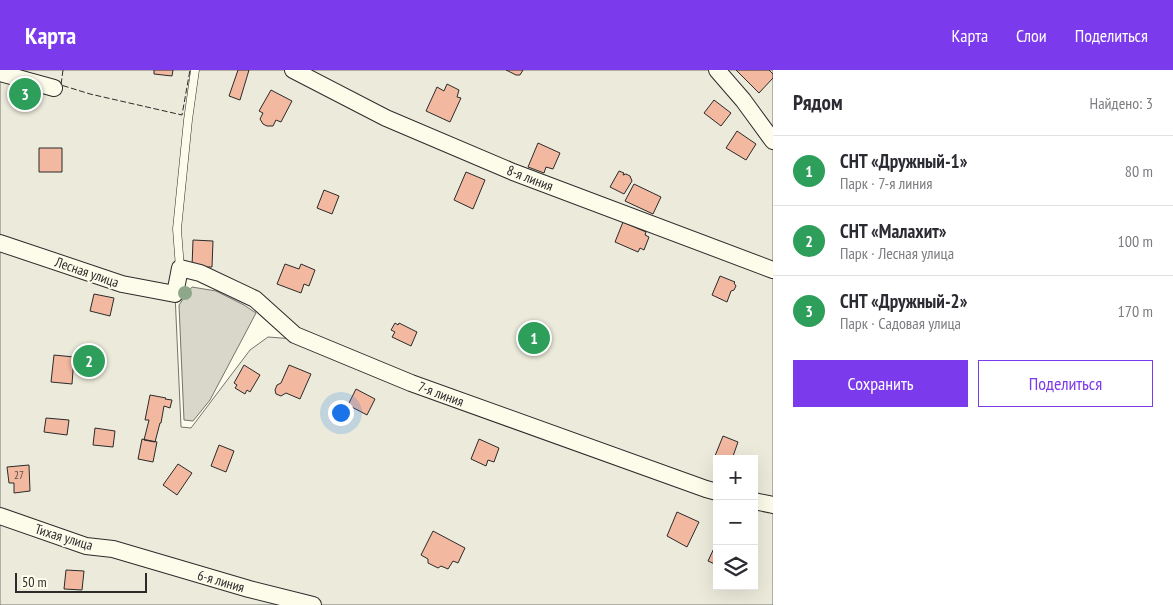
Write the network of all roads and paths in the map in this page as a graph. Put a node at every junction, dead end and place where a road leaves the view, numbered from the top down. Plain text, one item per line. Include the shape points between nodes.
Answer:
1 (195, 70) edge
2 (294, 70) edge
3 (717, 70) edge
4 (0, 73) edge
5 (54, 88) dead end
6 (773, 141) edge
7 (0, 242) edge
8 (180, 268) junction
9 (773, 270) edge
10 (713, 491) edge
11 (758, 502) edge
12 (773, 505) edge
13 (0, 516) edge
14 (129, 554) joint
15 (313, 605) edge

1 - 8 lane via 177,229
2 - 9 street, 8-я линия via 386,118 499,166
3 - 6 street
4 - 5 street
7 - 8 street, Лесная улица via 122,284 175,294
8 - 10 street, 7-я линия via 200,273 255,299 295,335 411,383
11 - 12 street
13 - 14 street, Тихая улица via 86,546
14 - 15 street, 6-я линия

